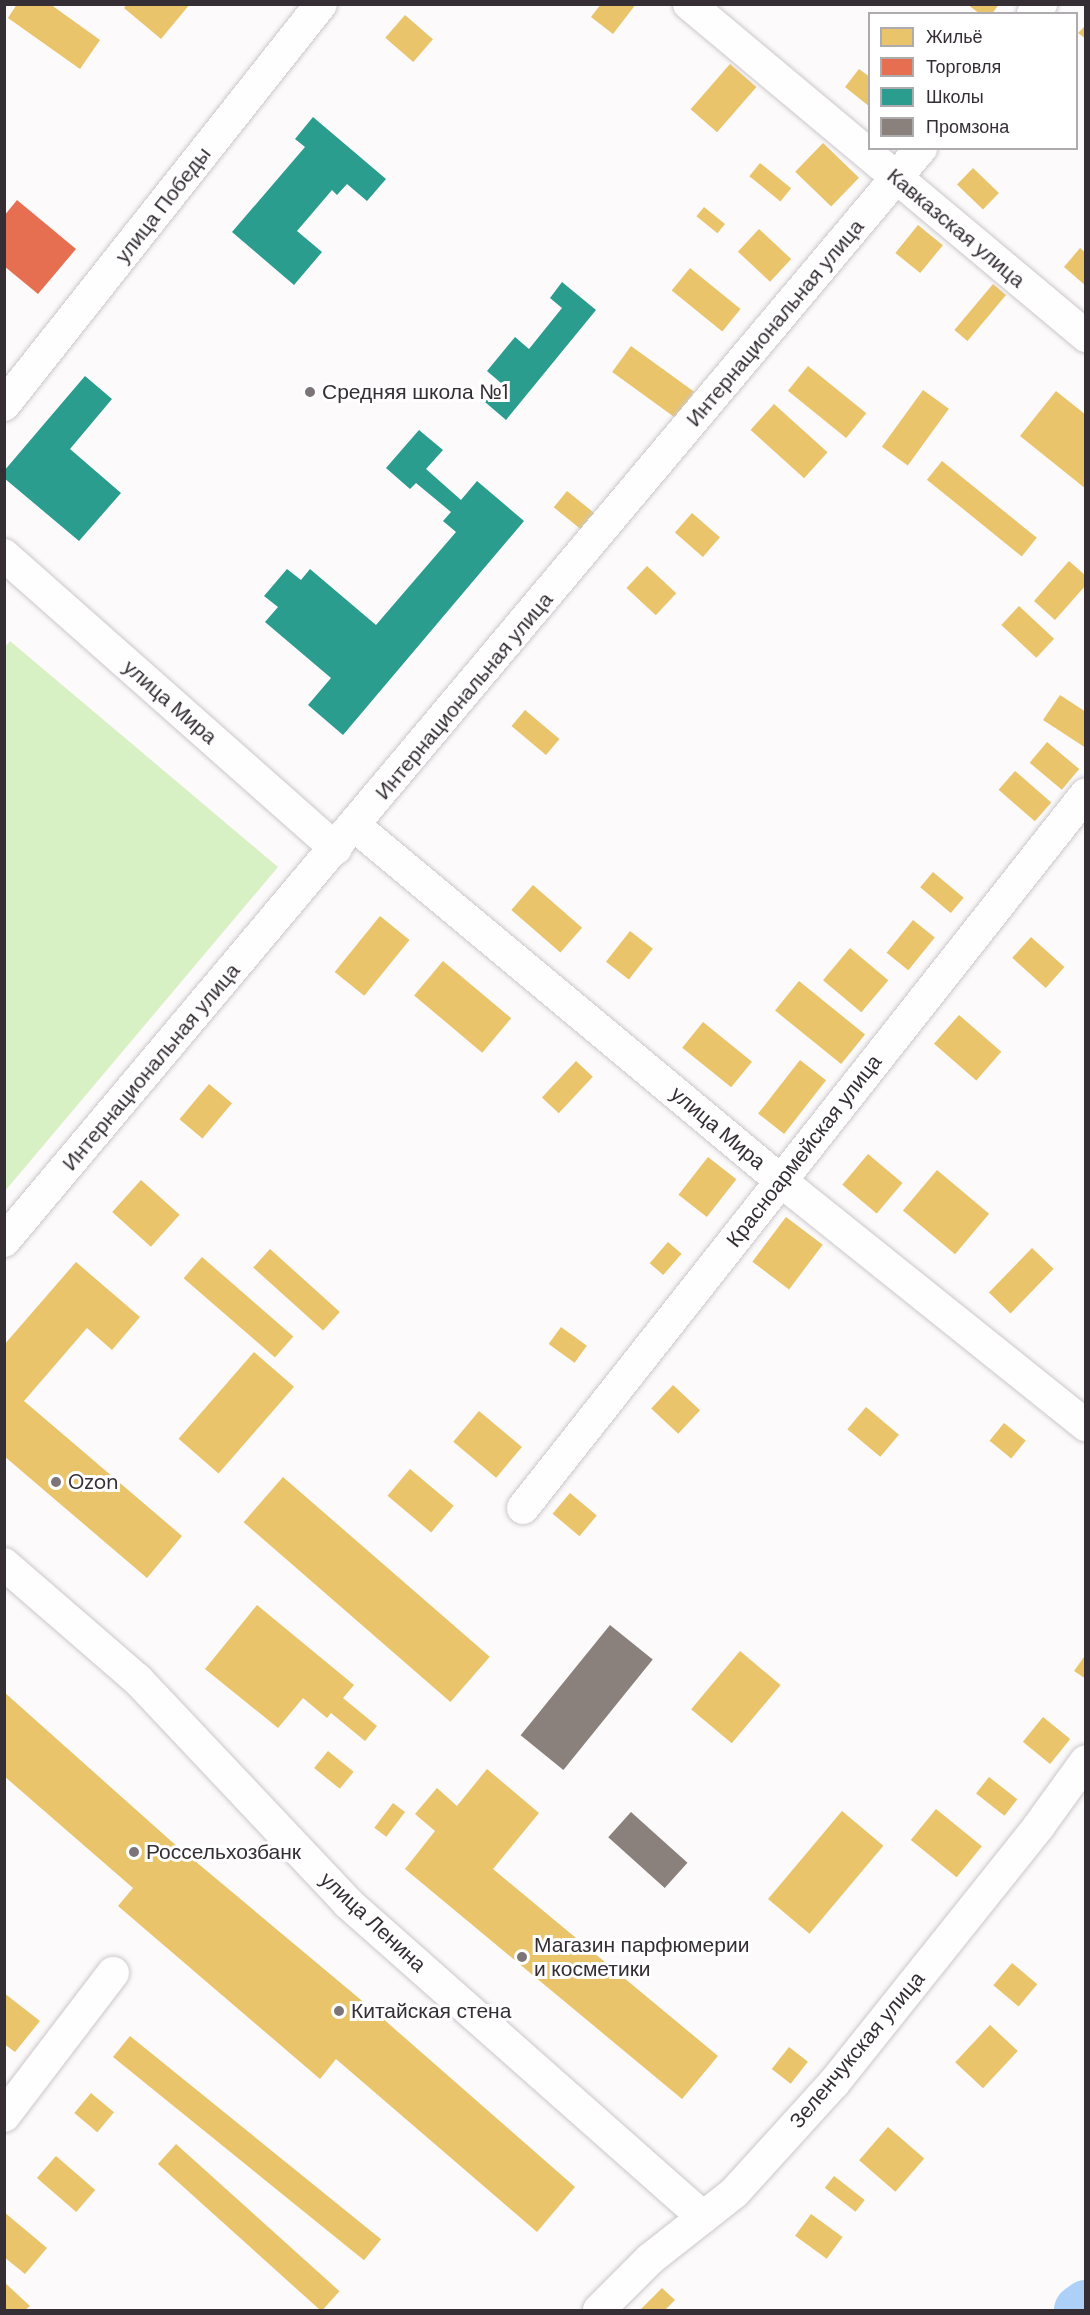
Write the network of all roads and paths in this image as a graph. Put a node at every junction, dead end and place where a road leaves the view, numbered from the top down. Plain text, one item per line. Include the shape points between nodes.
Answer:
1 (321, 4) edge
2 (689, 4) edge
3 (919, 150) edge
4 (896, 178) junction
5 (1086, 336) edge
6 (4, 405) edge
7 (4, 555) edge
8 (1086, 794) edge
9 (346, 837) junction
10 (781, 1181) junction
11 (4, 1240) edge
12 (1086, 1425) edge
13 (523, 1508) dead end
14 (4, 1564) edge
15 (1086, 1761) edge
16 (113, 1973) dead end
17 (4, 2116) edge
18 (703, 2217) junction
19 (600, 2310) edge

1 - 6 street, улица Победы
2 - 4 street, Кавказская улица
3 - 4 street, Интернациональная улица
4 - 5 street, Кавказская улица
4 - 9 street, Интернациональная улица
7 - 9 street, улица Мира
8 - 10 street, Красноармейская улица
9 - 10 street, улица Мира
9 - 11 street, Интернациональная улица
10 - 12 street, улица Мира
10 - 13 street, Красноармейская улица
14 - 18 street, улица Ленина via 138,1680 348,1903
15 - 18 street, Зеленчукская улица via 1039,1826 834,2083 735,2192
16 - 17 street
18 - 19 street, Зеленчукская улица via 650,2259

